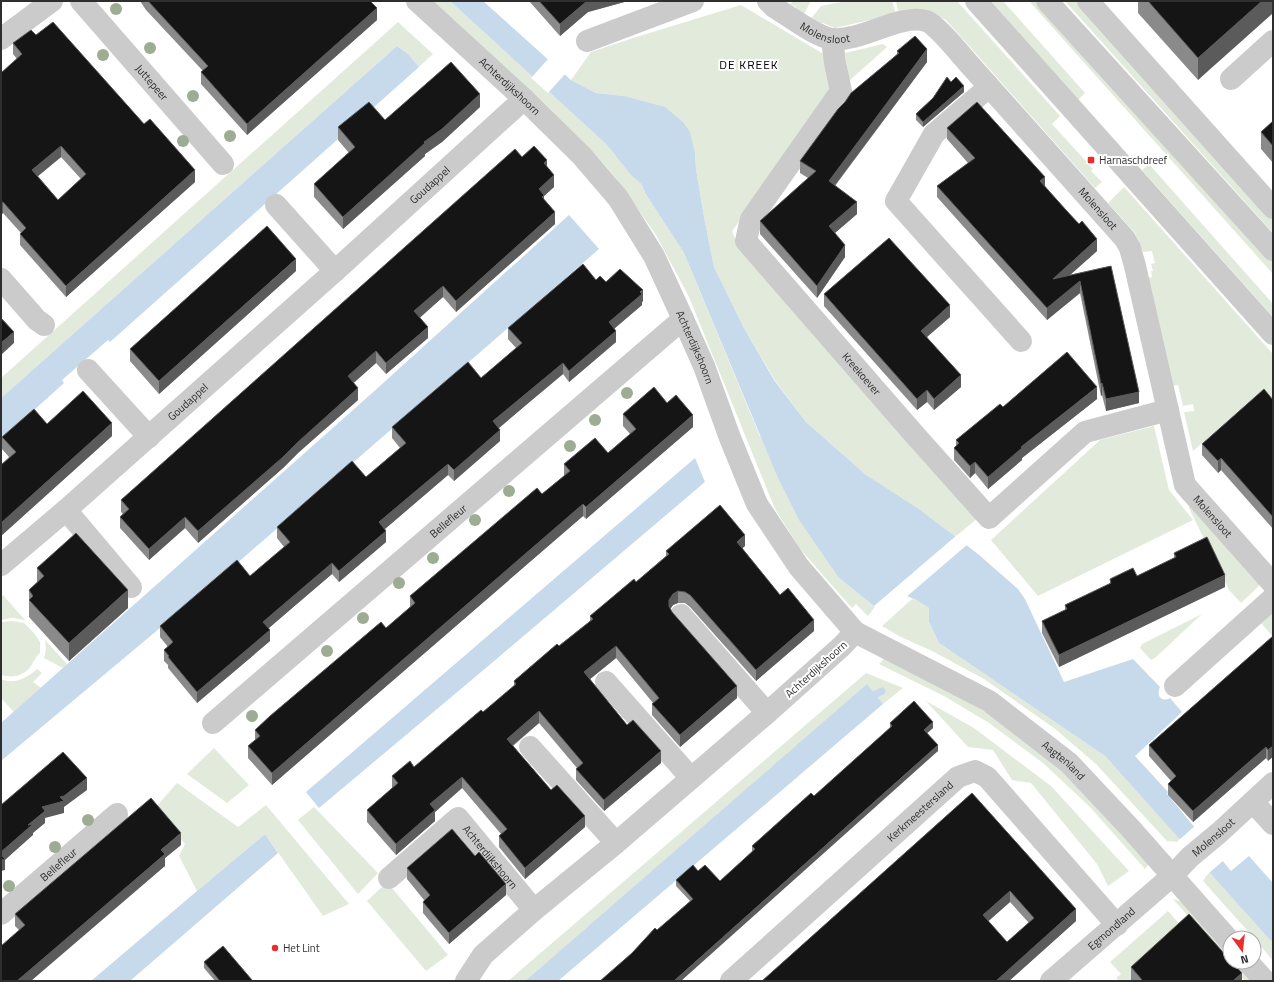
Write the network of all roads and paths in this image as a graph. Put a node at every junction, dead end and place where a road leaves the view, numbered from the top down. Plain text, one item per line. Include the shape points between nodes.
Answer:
1 (52, 1) edge
2 (81, 1) edge
3 (417, 1) edge
4 (694, 1) edge
5 (976, 1) edge
6 (1047, 1) edge
7 (1088, 1) edge
8 (774, 3) edge
9 (1, 39) edge
10 (832, 39) junction
11 (587, 41) dead end
12 (1273, 41) edge
13 (1231, 79) dead end
14 (989, 87) junction
15 (524, 99) junction
16 (223, 164) dead end
17 (276, 205) dead end
18 (1273, 208) edge
19 (1273, 250) edge
20 (335, 271) junction
21 (1, 279) edge
22 (683, 319) junction
23 (44, 325) dead end
24 (1273, 334) edge
25 (1021, 341) dead end
26 (88, 370) dead end
27 (1168, 410) junction
28 (149, 437) junction
29 (66, 510) junction
30 (1, 564) edge
31 (1273, 584) edge
32 (131, 587) dead end
33 (1273, 598) edge
34 (681, 615) dead end
35 (855, 632) junction
36 (606, 682) dead end
37 (1175, 686) dead end
38 (767, 713) junction
39 (213, 723) dead end
40 (530, 747) dead end
41 (691, 778) junction
42 (1273, 783) edge
43 (1253, 802) junction
44 (117, 814) dead end
45 (1273, 824) edge
46 (616, 843) junction
47 (1172, 876) junction
48 (389, 878) dead end
49 (534, 910) junction
50 (1, 914) edge
51 (1117, 924) junction
52 (1222, 932) edge
53 (1255, 970) edge
54 (466, 981) edge
55 (731, 981) edge
56 (1051, 981) edge
57 (1265, 981) edge

1 - 9 street
2 - 16 street, Juttepeer
3 - 15 street, Achterdijkshoorn
4 - 11 street
5 - 24 street
6 - 19 street
7 - 18 street
8 - 10 street, Molensloot via 820,36
10 - 14 street, Molensloot via 847,38 914,19 928,22
10 - 27 street, Kreekoever via 841,91 751,219 746,241 989,518 1085,432
12 - 13 street
14 - 25 street via 934,134 896,202
14 - 27 street, Molensloot via 1125,239 1130,248
15 - 20 street, Goudappel
15 - 22 street, Achterdijkshoorn via 582,156 618,198 654,256
17 - 20 street
20 - 28 street, Goudappel
21 - 23 street
22 - 35 street, Achterdijkshoorn via 704,366 757,504 799,567
22 - 39 street, Bellefleur
26 - 28 street
27 - 31 street, Molensloot via 1185,485
28 - 29 street, Goudappel
29 - 30 street, Goudappel
29 - 32 street
33 - 37 street
34 - 38 street
35 - 38 street, Achterdijkshoorn
35 - 47 street, Aagtenland via 989,701 1069,762
36 - 41 street
38 - 41 street, Achterdijkshoorn
40 - 46 street
41 - 46 street, Achterdijkshoorn
42 - 43 street, Molensloot
43 - 45 street
43 - 47 street, Molensloot
44 - 50 street, Bellefleur
46 - 49 street, Achterdijkshoorn
47 - 51 street, Egmondland
47 - 52 street, Aagtenland
48 - 49 street, Achterdijkshoorn via 458,818
49 - 54 street, Achterdijkshoorn via 483,955
51 - 55 street, Kerkmeestersland via 987,777 975,771 958,777
51 - 56 street, Egmondland
53 - 57 street

